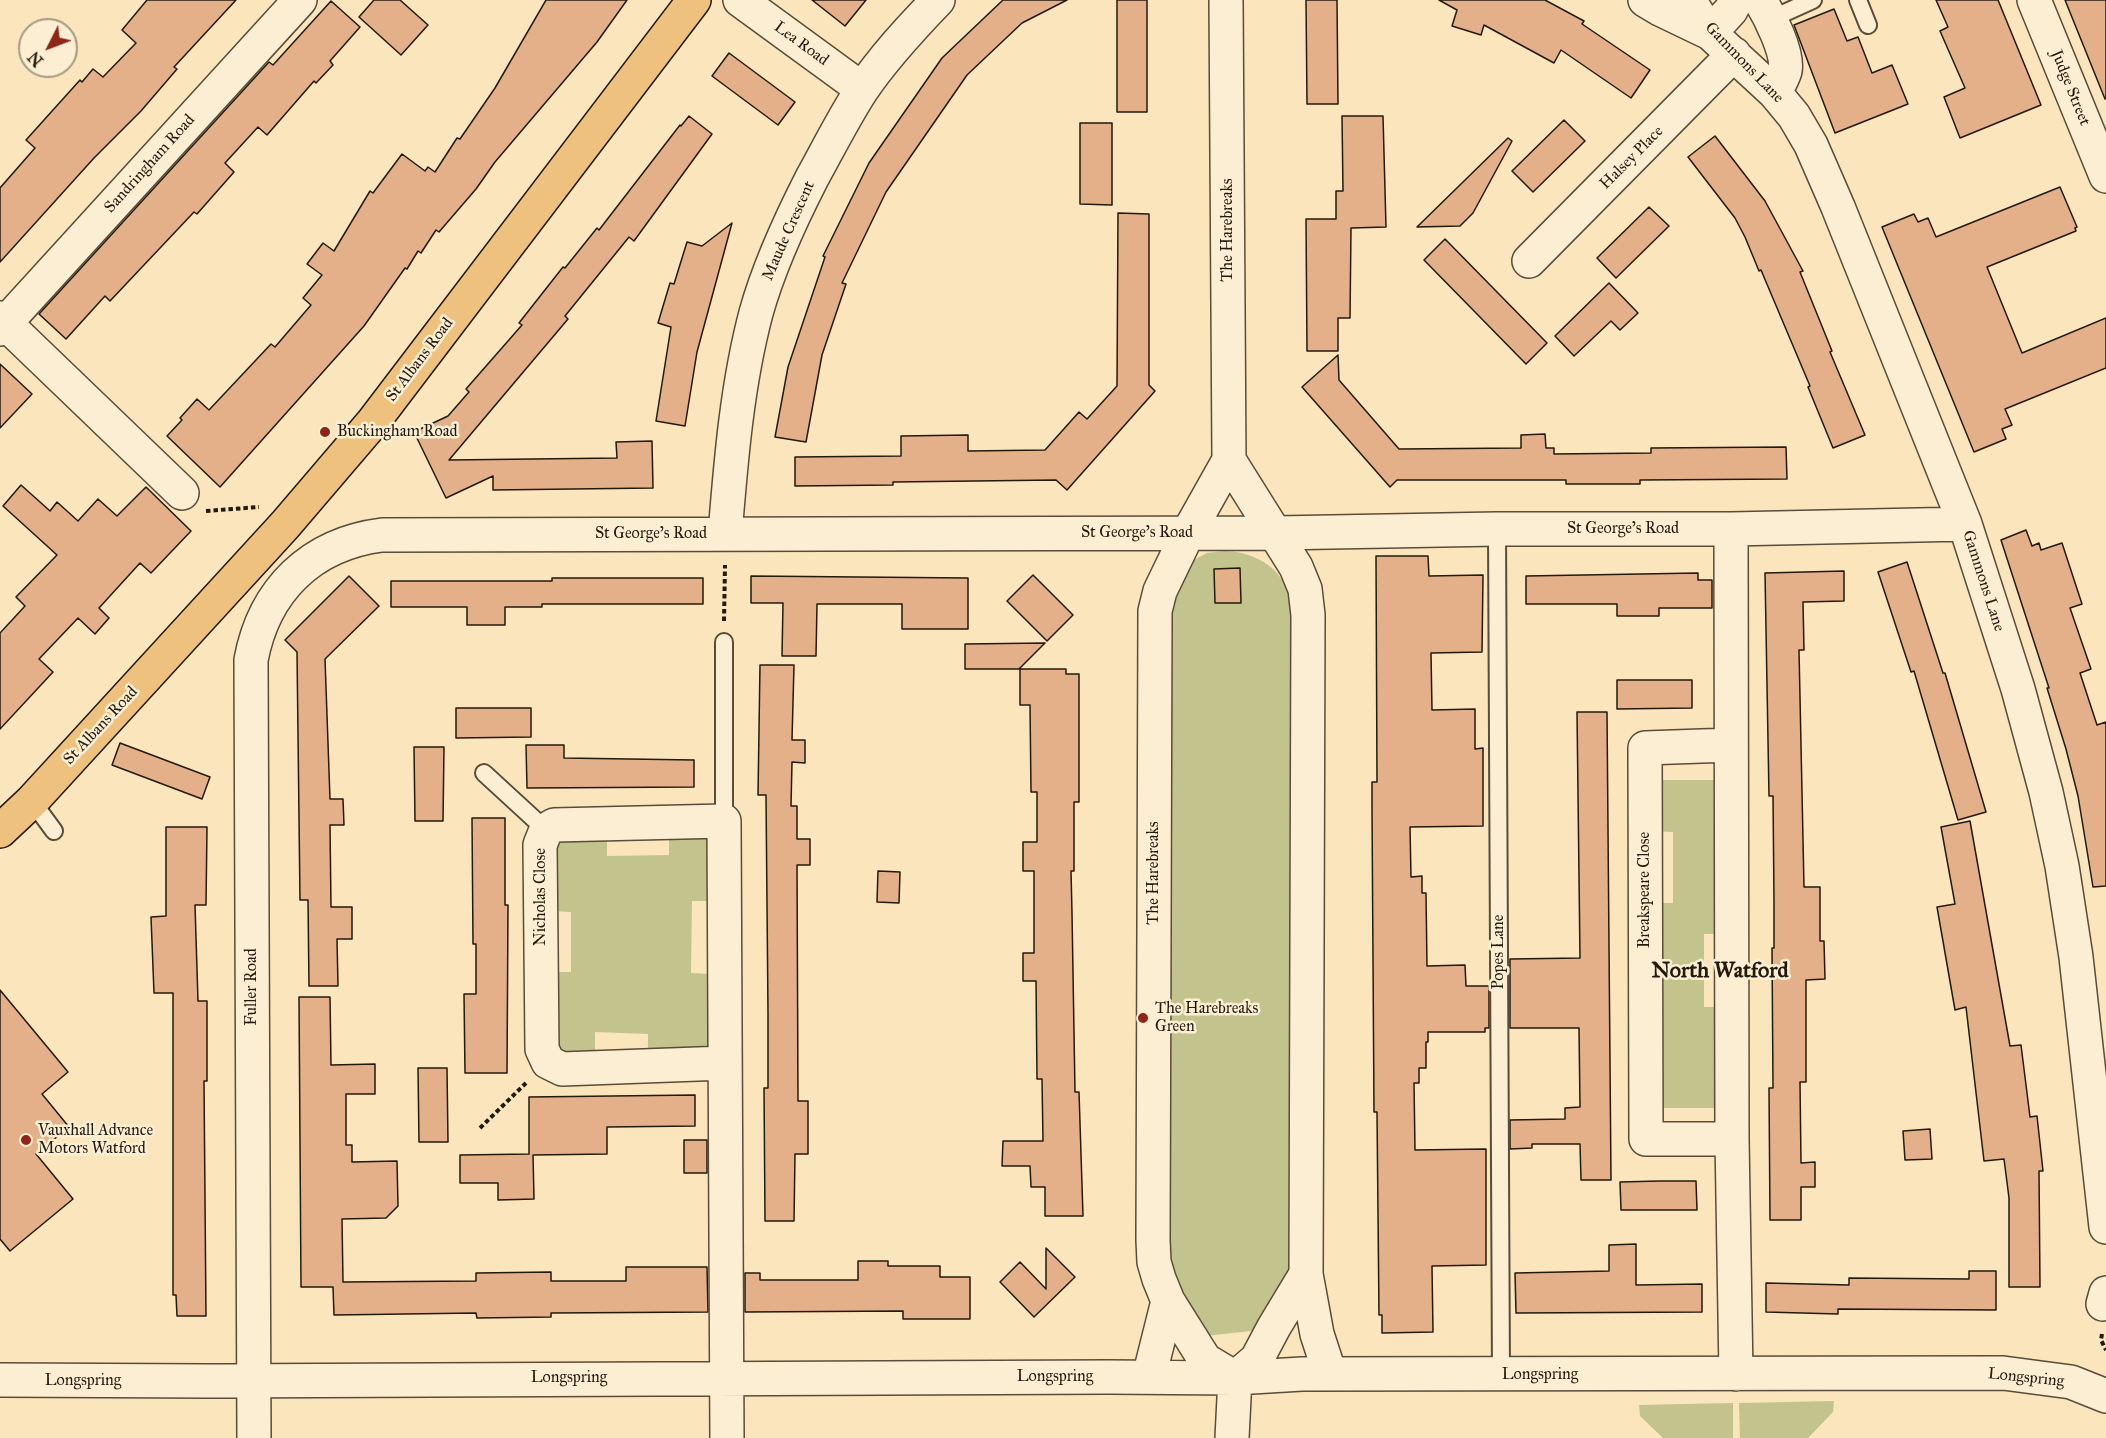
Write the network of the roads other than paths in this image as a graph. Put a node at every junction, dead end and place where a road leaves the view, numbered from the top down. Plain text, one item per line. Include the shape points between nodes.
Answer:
1 (300, 0) edge
2 (694, 0) edge
3 (740, 0) edge
4 (938, 0) edge
5 (1227, 0) edge
6 (1645, 0) edge
7 (1689, 0) edge
8 (1736, 0) edge
9 (1813, 0) edge
10 (1858, 0) edge
11 (2034, 0) edge
12 (1765, 9) edge
13 (1868, 26) dead end
14 (1722, 43) junction
15 (862, 89) junction
16 (1775, 93) junction
17 (2099, 139) edge
18 (2106, 176) edge
19 (1529, 261) dead end
20 (2, 324) edge
21 (1228, 460) junction
22 (182, 493) road end
23 (1965, 524) junction
24 (1497, 529) junction
25 (1731, 529) junction
26 (1188, 533) junction
27 (1276, 533) junction
28 (725, 534) junction
29 (313, 558) joint
30 (724, 642) road end
31 (1730, 745) junction
32 (484, 773) dead end
33 (32, 801) junction
34 (724, 821) junction
35 (546, 830) junction
36 (0, 831) edge
37 (54, 831) dead end
38 (725, 1063) junction
39 (1732, 1139) junction
40 (2106, 1227) edge
41 (1306, 1274) junction
42 (1168, 1301) junction
43 (1330, 1374) junction
44 (1736, 1374) junction
45 (1501, 1375) junction
46 (1149, 1377) junction
47 (727, 1378) junction
48 (1235, 1378) junction
49 (0, 1380) edge
50 (255, 1380) junction
51 (2106, 1395) edge
52 (254, 1438) edge
53 (727, 1438) edge
54 (1232, 1438) edge

1 - 20 street, Sandringham Road
2 - 33 main road, St Albans Road via 373,422 285,525
3 - 15 street, Lea Road
4 - 15 street, Maude Crescent
5 - 21 street, The Harebreaks
6 - 14 street
7 - 14 street, Gammons Lane
8 - 14 street, Halsey Place
9 - 12 lane
10 - 13 lane
11 - 17 street, Judge Street
12 - 16 street via 1784,57 1785,70
14 - 16 street, Gammons Lane
14 - 19 street, Halsey Place
15 - 28 street, Maude Crescent via 800,202 756,312 731,451
16 - 23 street, Gammons Lane via 1811,145
17 - 18 street, Judge Street
20 - 22 street
21 - 26 street, The Harebreaks
21 - 27 street
23 - 25 street, St George's Road
23 - 40 street, Gammons Lane via 2018,689 2062,866
24 - 25 street, St George's Road
24 - 27 street, St George's Road
24 - 45 lane, Popes Lane
25 - 31 street
26 - 27 street, St George's Road
26 - 28 street, St George's Road
26 - 42 street, The Harebreaks via 1160,591 1155,611 1153,1240 1154,1262
27 - 41 street via 1305,589 1308,615
28 - 29 street, St George's Road via 382,535 353,540
29 - 50 street, Fuller Road via 272,601 255,639 251,660
30 - 34 lane
31 - 39 street
31 - 39 street, Breakspeare Close via 1645,748 1646,1139
32 - 35 lane
33 - 36 main road, St Albans Road
33 - 37 lane
34 - 35 street, Nicholas Close via 554,825
34 - 38 street
35 - 38 street, Nicholas Close via 540,845 542,1049 548,1062 562,1069
38 - 47 street
39 - 44 street
41 - 43 street via 1311,1309
41 - 48 street via 1257,1359
42 - 46 street
42 - 48 street, The Harebreaks via 1206,1360
43 - 45 street, Longspring
43 - 48 street, Longspring
44 - 45 street, Longspring
44 - 51 street, Longspring via 2003,1373 2063,1380
46 - 47 street, Longspring
46 - 48 street, Longspring
47 - 50 street, Longspring
47 - 53 street
48 - 54 street
49 - 50 street, Longspring
50 - 52 street, Fuller Road

